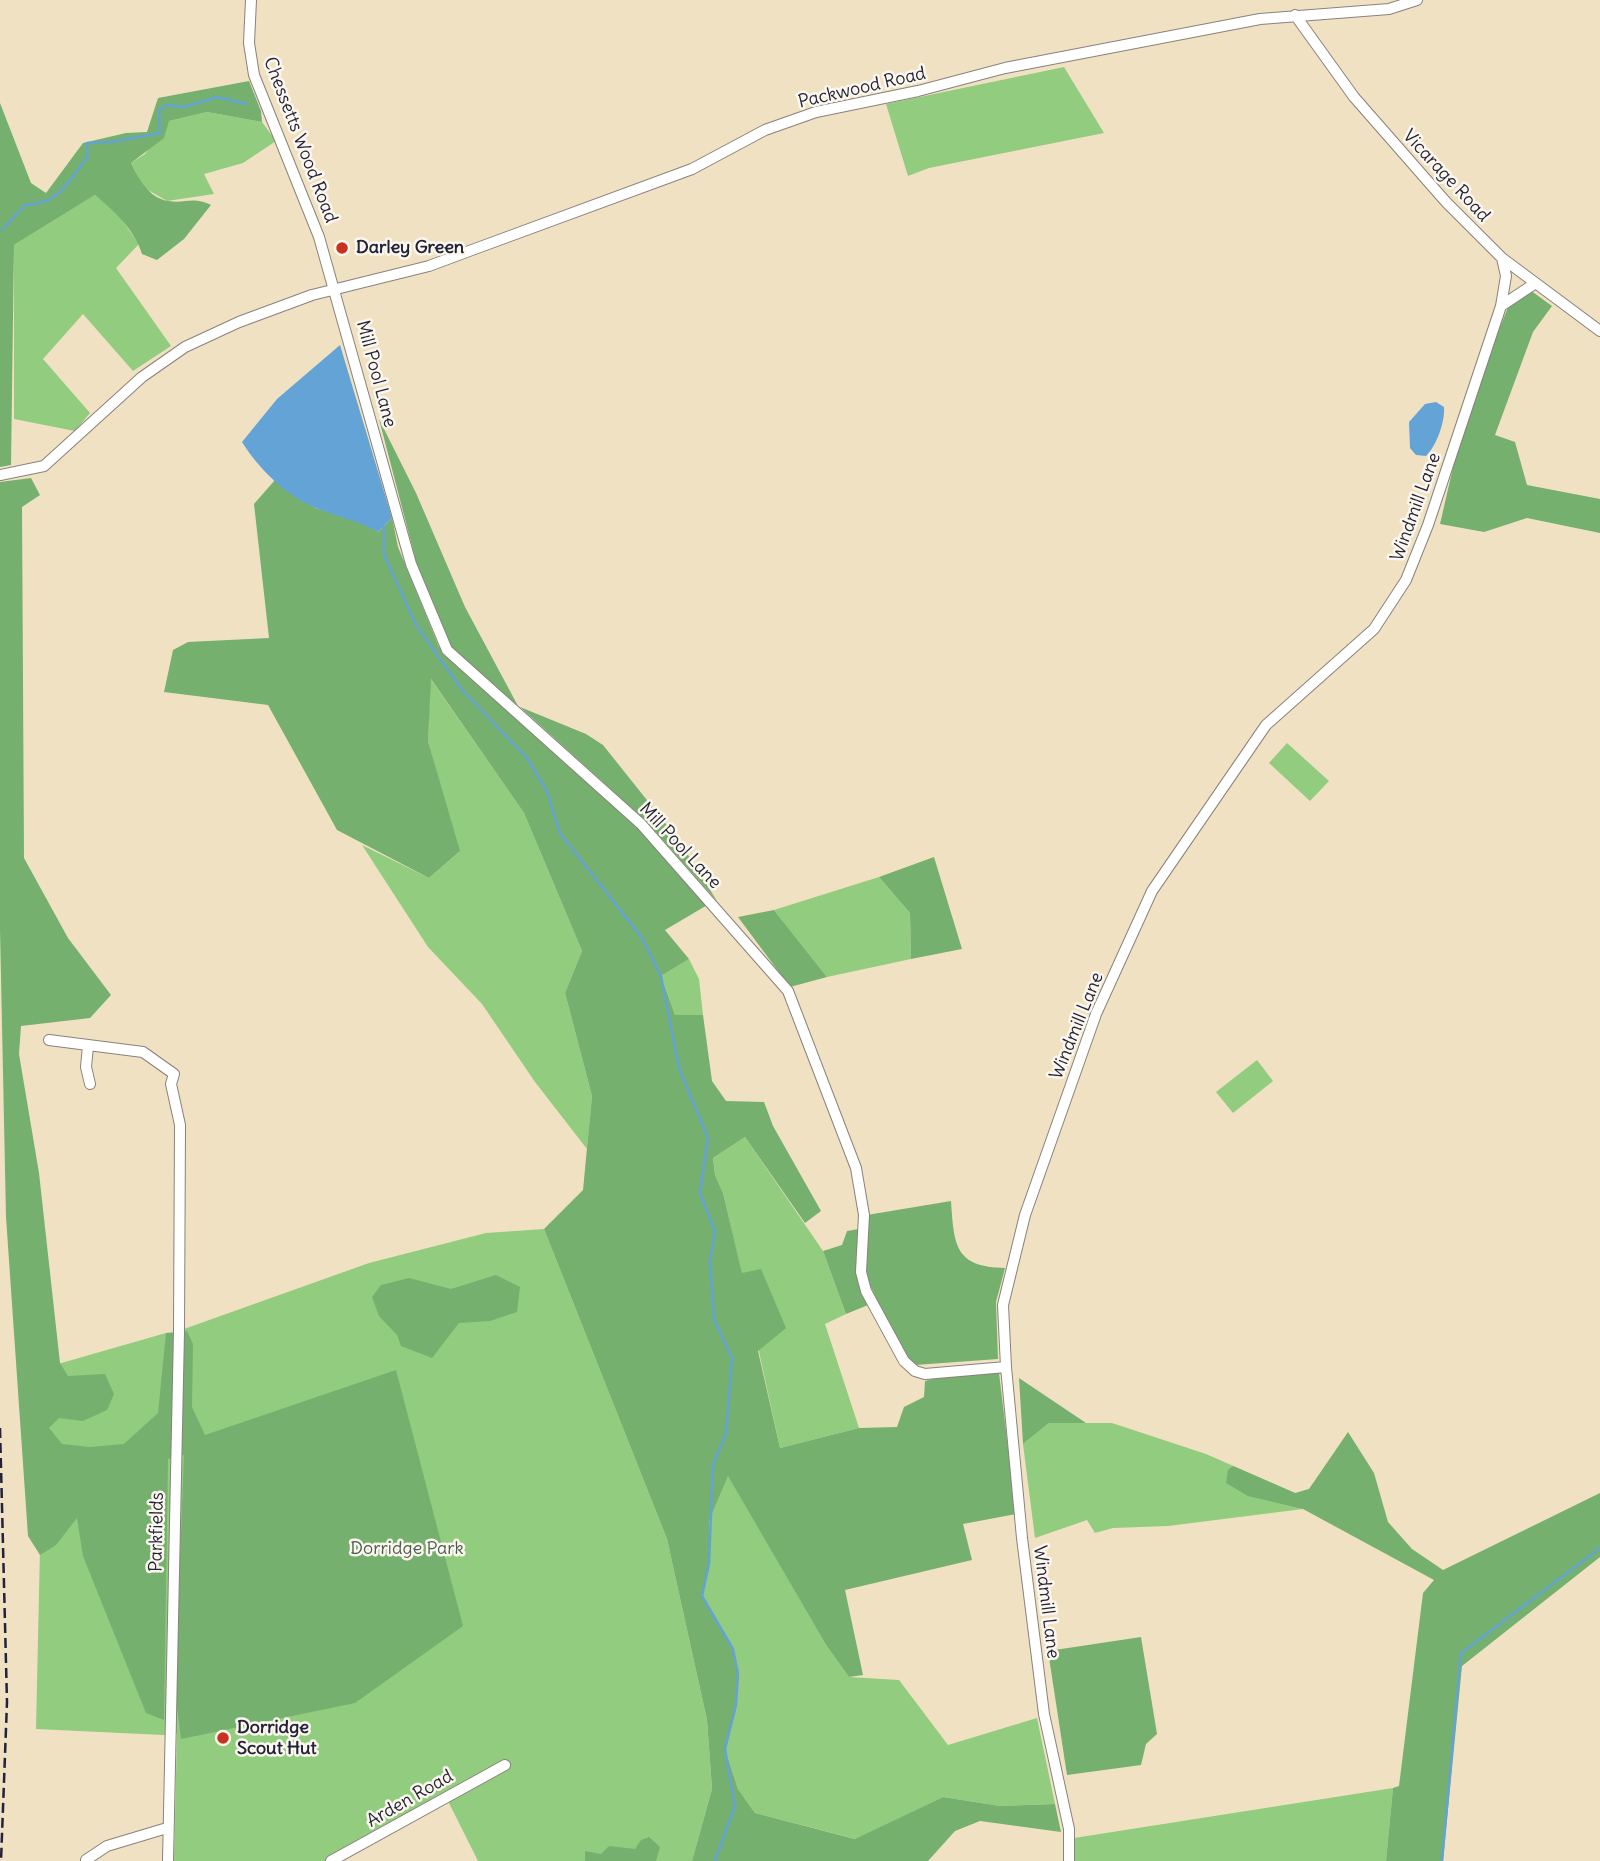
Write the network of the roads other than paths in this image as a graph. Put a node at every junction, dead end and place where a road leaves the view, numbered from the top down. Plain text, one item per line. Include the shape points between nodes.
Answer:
1 (251, 0) edge
2 (1417, 0) edge
3 (1321, 14) junction
4 (1295, 15) junction
5 (1311, 37) junction
6 (1502, 258) junction
7 (1534, 284) junction
8 (336, 289) junction
9 (1501, 306) junction
10 (1600, 331) edge
11 (0, 475) edge
12 (49, 1040) dead end
13 (88, 1046) junction
14 (90, 1084) dead end
15 (1006, 1367) junction
16 (505, 1765) dead end
17 (167, 1828) junction
18 (86, 1860) edge
19 (167, 1861) edge
20 (331, 1861) edge
21 (1069, 1861) edge

1 - 8 street, Chessetts Wood Road via 249,43 254,75
2 - 3 street, Packwood Road via 1389,9
3 - 4 street, Packwood Road
3 - 5 street
4 - 5 street, Vicarage Road
4 - 8 street, Packwood Road via 1005,68 816,112 766,130 692,169 574,213 429,266
5 - 6 street, Vicarage Road via 1410,163
6 - 7 street, Vicarage Road
6 - 9 street, Windmill Lane via 1506,276
7 - 9 street
7 - 10 street, Vicarage Road
8 - 11 street, Packwood Road via 288,303 185,347 128,387 51,461 37,469
8 - 15 street, Mill Pool Lane via 411,564 447,650 641,824 788,990 856,1168 864,1215 861,1272 866,1291 904,1361 925,1374
9 - 15 street, Windmill Lane via 1406,580 1374,629 1266,725 1152,891 1097,1014 1025,1215 1003,1305
12 - 13 street, Parkfields
13 - 14 street
13 - 17 street, Parkfields via 143,1052 161,1062 174,1074 171,1084 179,1122 179,1331
15 - 21 street, Windmill Lane via 1022,1538 1043,1700 1069,1829
16 - 20 street, Arden Road
17 - 18 street via 107,1846
17 - 19 street, Parkfields

